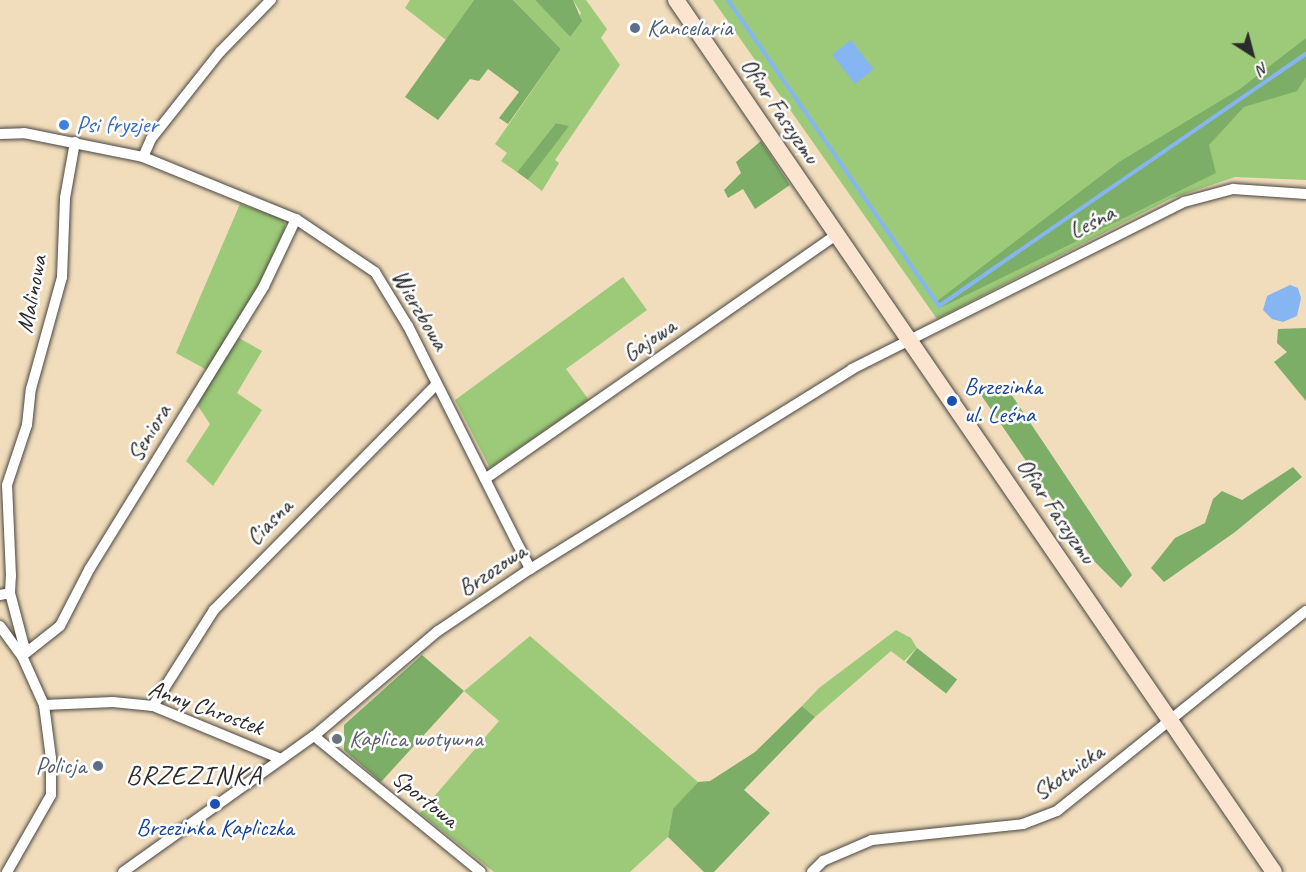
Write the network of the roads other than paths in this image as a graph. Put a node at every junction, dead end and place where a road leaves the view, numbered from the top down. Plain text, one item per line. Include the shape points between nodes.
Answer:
1 (271, 0) edge
2 (676, 0) edge
3 (0, 134) edge
4 (75, 142) junction
5 (143, 157) junction
6 (1306, 194) edge
7 (296, 219) junction
8 (836, 235) junction
9 (910, 340) junction
10 (437, 384) junction
11 (485, 479) junction
12 (530, 569) junction
13 (5, 594) edge
14 (1306, 611) edge
15 (0, 626) edge
16 (22, 656) junction
17 (44, 705) junction
18 (153, 706) junction
19 (1172, 720) junction
20 (314, 736) junction
21 (281, 759) junction
22 (7, 872) edge
23 (123, 872) edge
24 (481, 872) edge
25 (812, 872) edge
26 (1274, 872) edge

1 - 5 street via 220,52 151,139
2 - 8 street, Ofiar Faszyzmu
3 - 4 street, Wierzbowa
4 - 5 street, Wierzbowa
4 - 13 street, Malinowa via 65,198 62,277 31,389 27,425 7,485
5 - 7 street, Wierzbowa
6 - 9 street, Leśna via 1233,189 1184,202
7 - 10 street, Wierzbowa via 375,272
7 - 16 street, Seniora via 264,286 90,568 60,626
8 - 9 street, Ofiar Faszyzmu
8 - 11 street, Gajowa
9 - 12 street, Brzozowa via 852,369
9 - 19 street, Ofiar Faszyzmu
10 - 11 street, Wierzbowa
10 - 18 street, Ciasna via 214,610
11 - 12 street, Wierzbowa
12 - 20 street, Brzozowa via 438,631
13 - 16 street, Malinowa via 24,646
14 - 19 street, Skotnicka
15 - 16 street
16 - 17 street
17 - 18 street, Anny Chrostek via 113,702
17 - 22 street via 51,795
18 - 21 street, Anny Chrostek
19 - 25 street, Skotnicka via 1058,811 1023,824 872,840 823,861
19 - 26 street, Ofiar Faszyzmu
20 - 21 street, Brzozowa
20 - 24 street, Sportowa
21 - 23 street, Brzozowa

